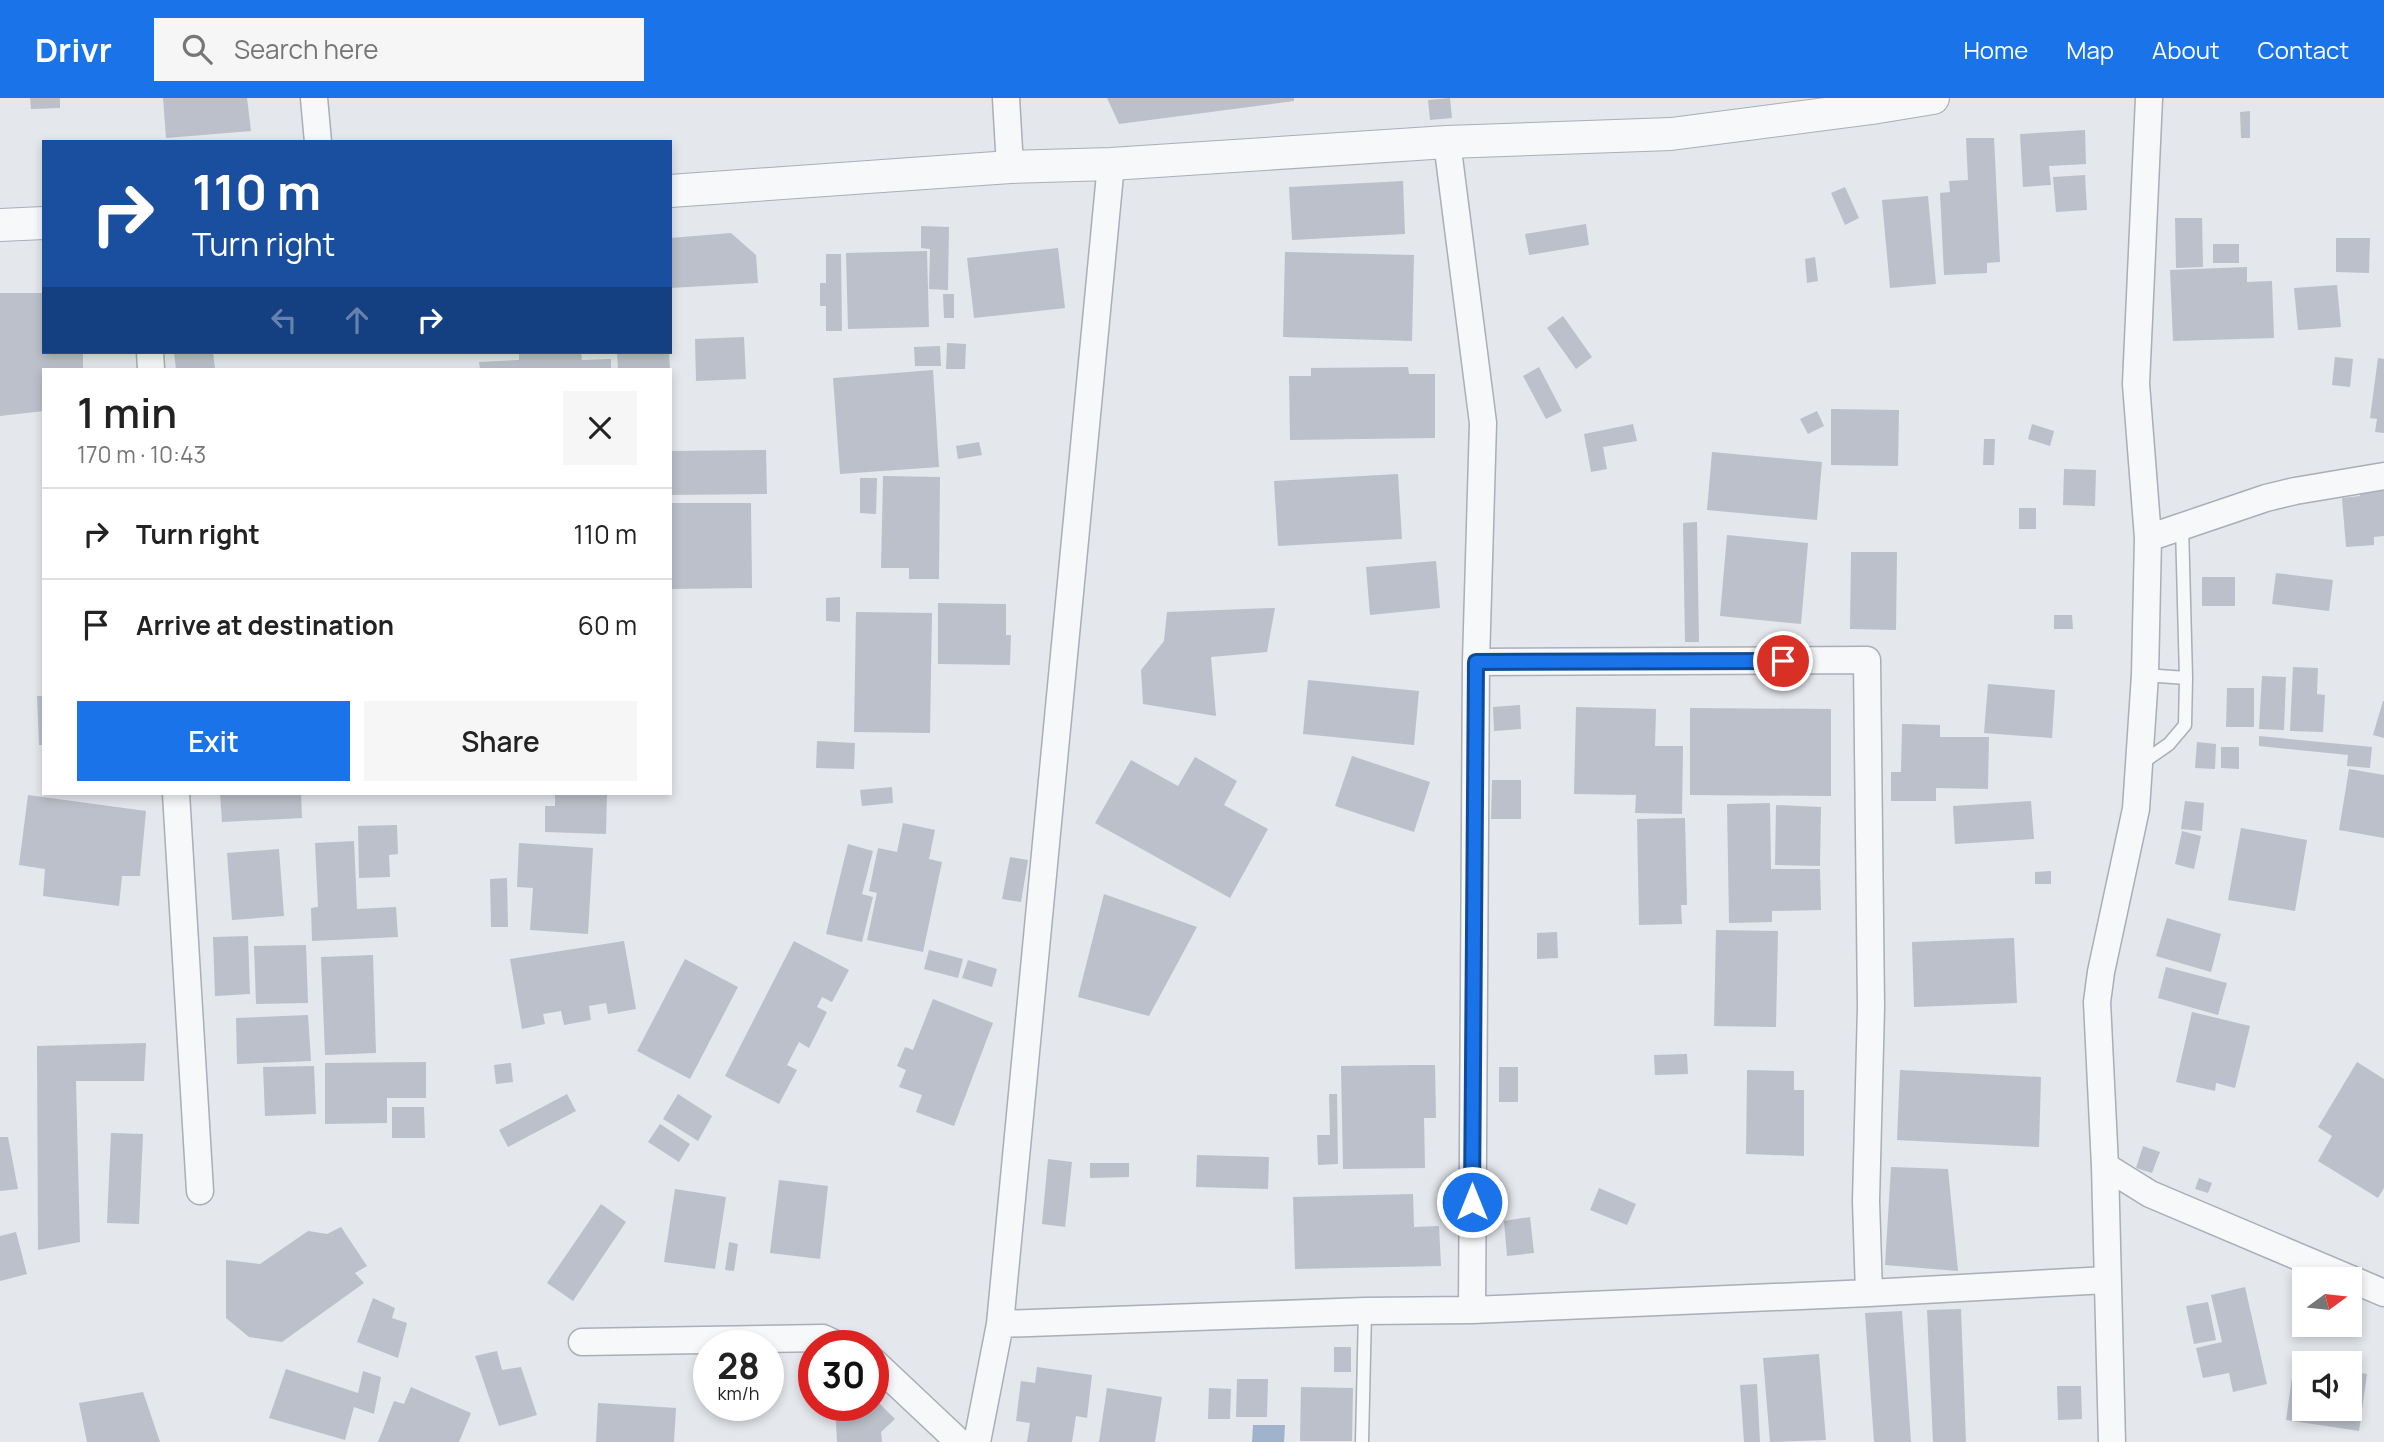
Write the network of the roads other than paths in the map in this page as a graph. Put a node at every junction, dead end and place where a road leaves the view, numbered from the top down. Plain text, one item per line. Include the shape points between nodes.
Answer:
1 (314, 98) edge
2 (1933, 98) edge
3 (2149, 98) edge
4 (1012, 103) edge
5 (317, 140) edge
6 (1447, 142) junction
7 (1111, 164) junction
8 (1010, 167) junction
9 (672, 191) edge
10 (42, 223) edge
11 (0, 225) edge
12 (2384, 476) edge
13 (2182, 526) junction
14 (2148, 538) junction
15 (1476, 662) junction
16 (2145, 674) junction
17 (2186, 678) junction
18 (2139, 765) junction
19 (176, 795) edge
20 (2105, 1166) junction
21 (200, 1191) dead end
22 (2107, 1280) junction
23 (1869, 1293) junction
24 (2384, 1293) edge
25 (1472, 1310) junction
26 (1365, 1311) junction
27 (1000, 1324) junction
28 (798, 1338) edge
29 (582, 1342) dead end
30 (889, 1374) edge
31 (959, 1442) edge
32 (977, 1442) edge
33 (1362, 1442) edge
34 (2112, 1442) edge

1 - 5 street
2 - 6 street via 1671,134
3 - 14 street via 2136,384
4 - 8 street
6 - 7 street
6 - 15 street via 1483,423
7 - 8 street
7 - 27 street
8 - 9 street
10 - 11 street
12 - 13 street via 2266,498
13 - 14 street
13 - 17 lane
14 - 16 street
15 - 23 street via 1867,660
15 - 25 street
16 - 17 lane
16 - 18 street
17 - 18 lane via 2185,725 2169,744
18 - 20 street via 2136,808 2097,1002
19 - 21 street
20 - 22 street
20 - 24 street via 2150,1194
22 - 23 street
22 - 34 street
23 - 25 street
25 - 26 street
26 - 27 street
26 - 33 lane
27 - 32 street
28 - 29 street
30 - 31 street

